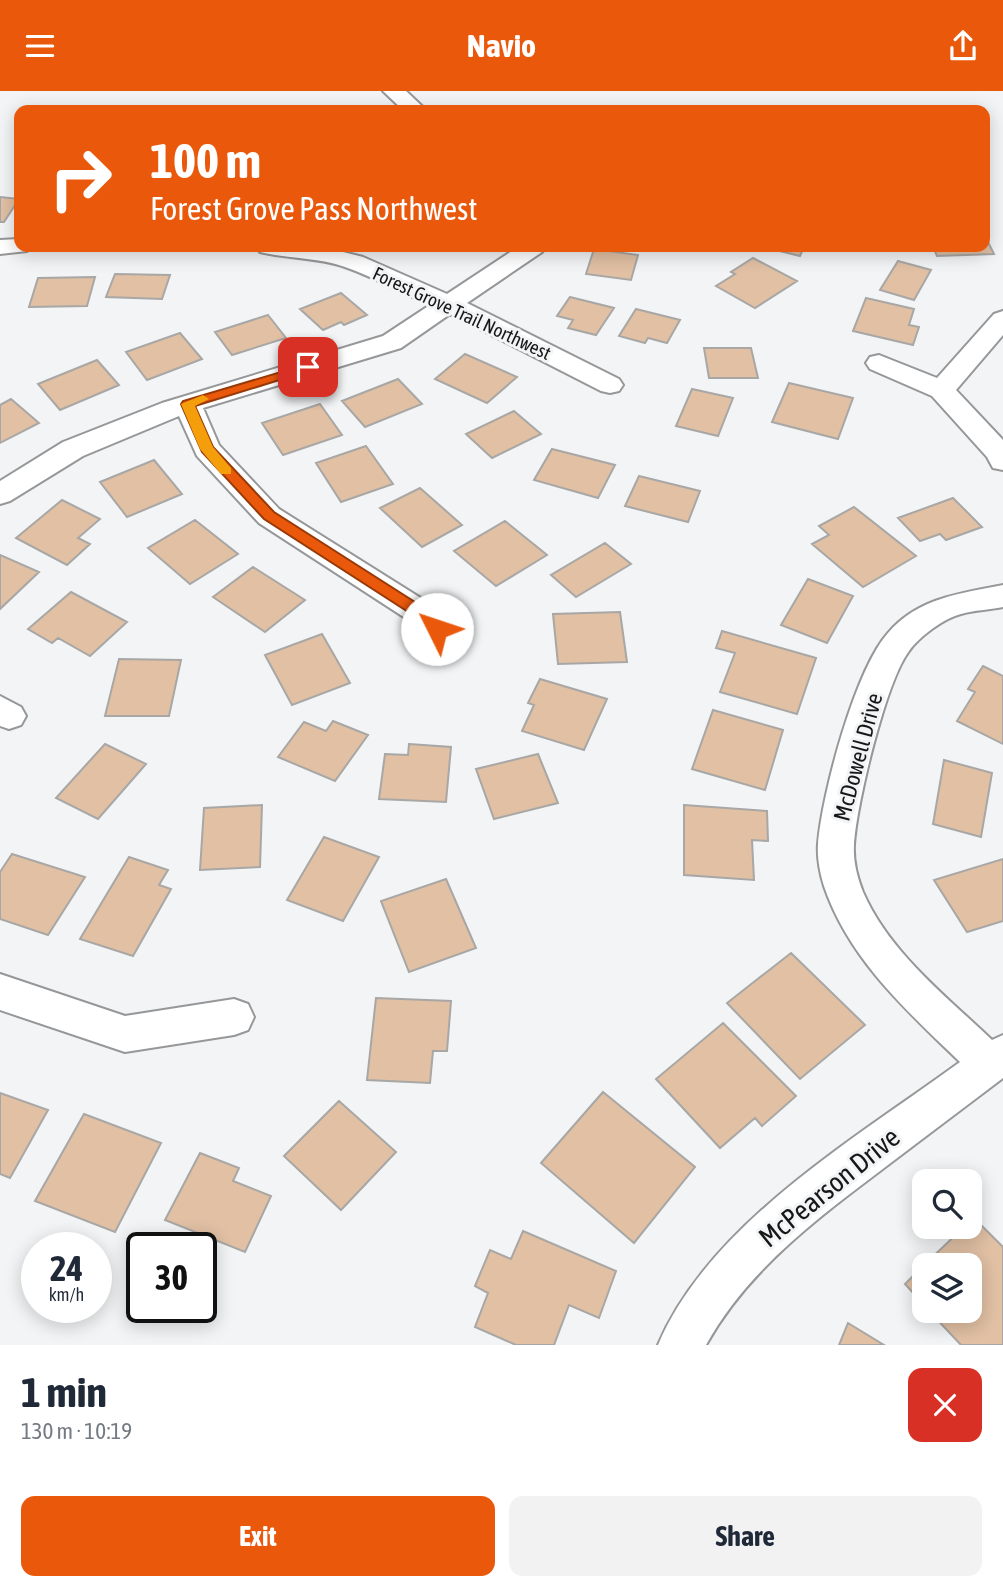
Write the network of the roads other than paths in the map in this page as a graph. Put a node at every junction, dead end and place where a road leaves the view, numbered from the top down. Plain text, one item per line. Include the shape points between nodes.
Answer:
1 (393, 91) edge
2 (409, 105) edge
3 (315, 252) edge
4 (527, 252) edge
5 (449, 304) junction
6 (1003, 319) edge
7 (879, 363) dead end
8 (610, 385) dead end
9 (941, 390) junction
10 (188, 404) junction
11 (1003, 461) edge
12 (0, 494) edge
13 (1003, 596) edge
14 (437, 629) dead end
15 (0, 992) edge
16 (234, 1017) dead end
17 (996, 1059) edge
18 (681, 1345) edge

1 - 2 street
3 - 5 street, Forest Grove Trail Northwest via 354,262
4 - 5 street
5 - 8 street, Forest Grove Trail Northwest
5 - 10 street via 393,342
6 - 9 street
7 - 9 street
9 - 11 street
10 - 12 street via 72,449
10 - 14 street via 207,449 269,516 424,615
13 - 17 street, McDowell Drive via 945,608 898,642 876,687 841,806 836,844 837,868 860,925 899,974
15 - 16 street via 125,1034
17 - 18 street, McPearson Drive via 788,1213 729,1272 694,1318

